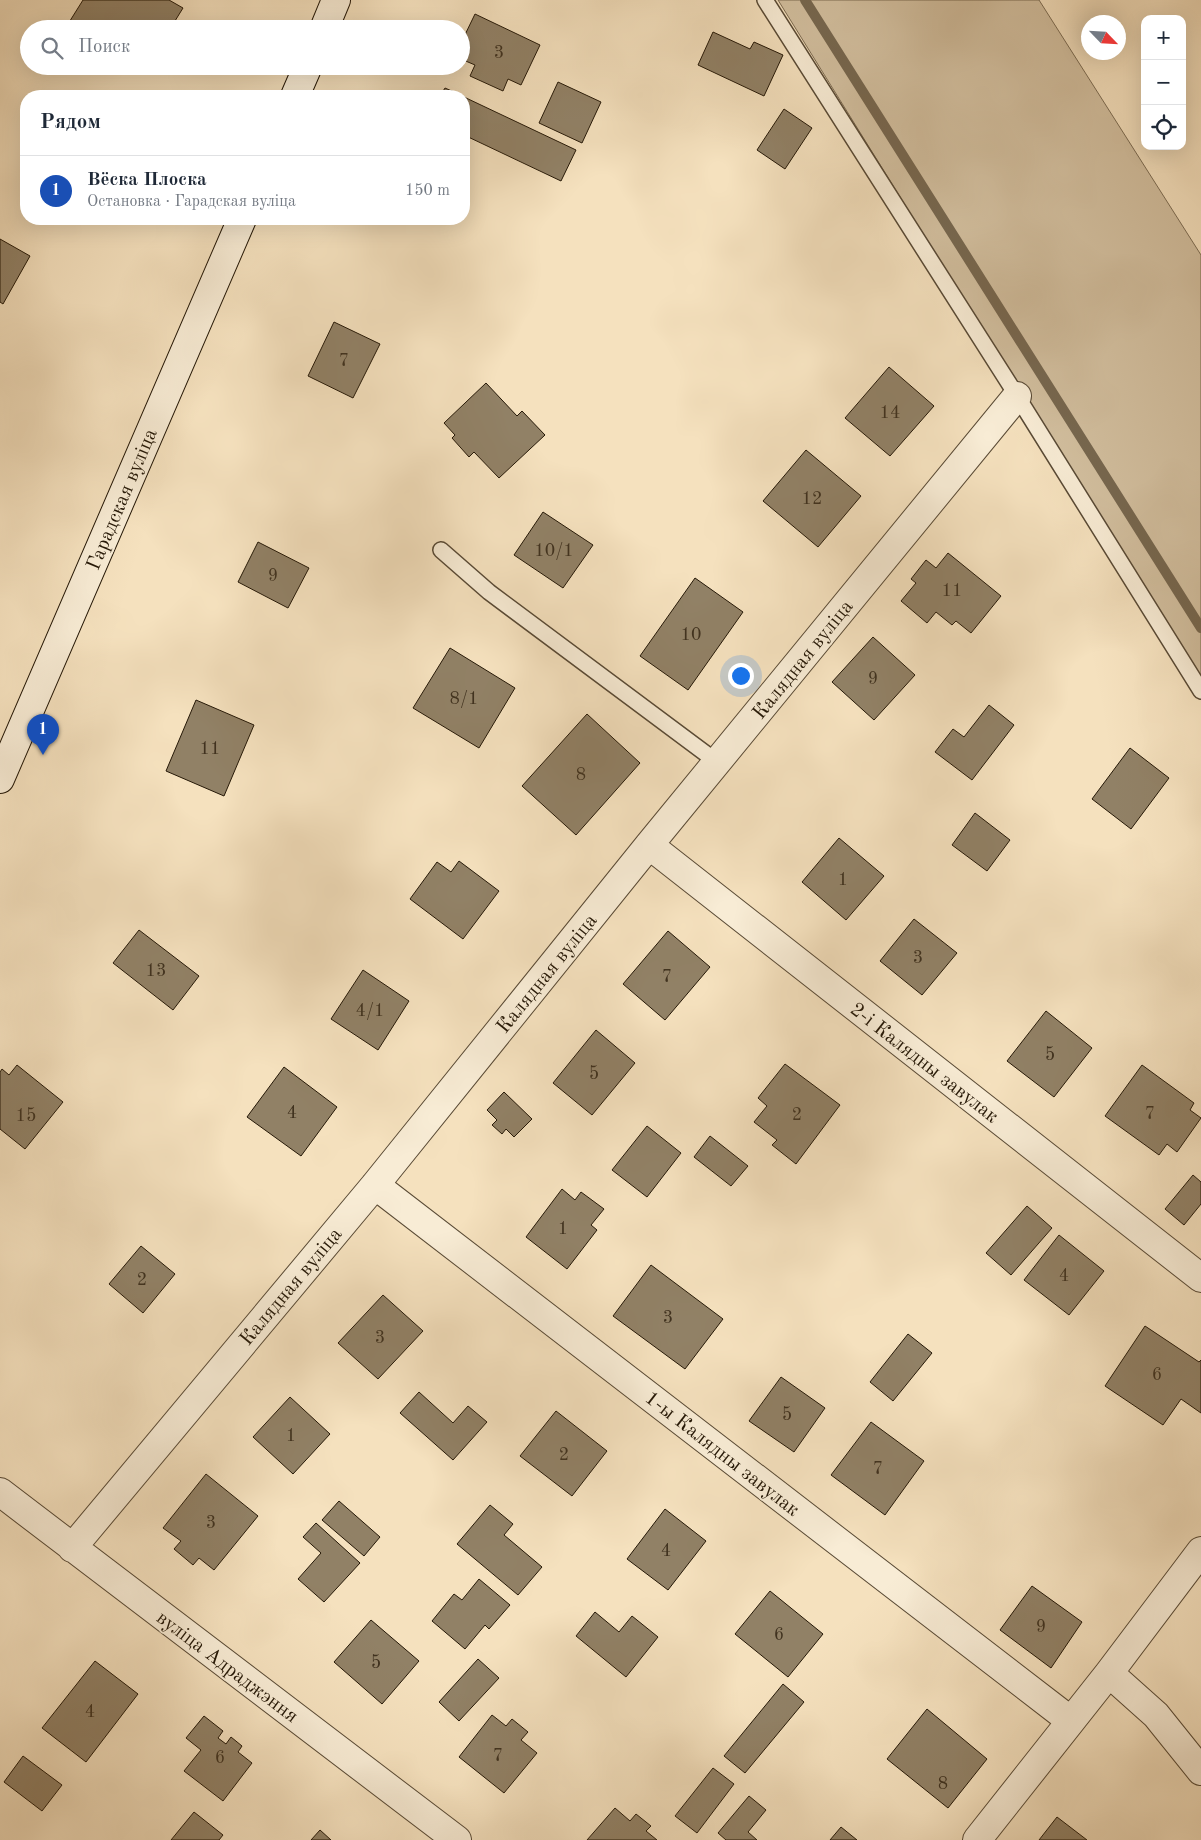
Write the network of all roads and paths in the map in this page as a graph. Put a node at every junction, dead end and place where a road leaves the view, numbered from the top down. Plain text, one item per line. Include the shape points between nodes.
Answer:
1 (336, 0) edge
2 (765, 0) edge
3 (328, 20) edge
4 (304, 75) edge
5 (298, 90) edge
6 (239, 225) edge
7 (1017, 396) junction
8 (441, 550) dead end
9 (1201, 691) edge
10 (717, 762) junction
11 (0, 779) edge
12 (649, 845) junction
13 (375, 1184) junction
14 (1201, 1278) edge
15 (0, 1492) edge
16 (72, 1548) junction
17 (1201, 1551) edge
18 (1109, 1673) junction
19 (1071, 1721) junction
20 (1201, 1772) edge
21 (457, 1840) edge
22 (977, 1840) edge

1 - 3 street
2 - 7 lane
4 - 5 street
6 - 11 street, Гарадская вуліца
7 - 9 lane
7 - 10 street, Калядная вуліца
8 - 10 lane via 489,592
10 - 12 street, Калядная вуліца
12 - 13 street, Калядная вуліца
12 - 14 street, 2-і Калядны завулак
13 - 16 street, Калядная вуліца
13 - 19 street, 1-ы Калядны завулак
15 - 16 street, вуліца Адраджэння
16 - 21 street, вуліца Адраджэння
17 - 18 street
18 - 19 street
18 - 20 street via 1156,1715
19 - 22 street

